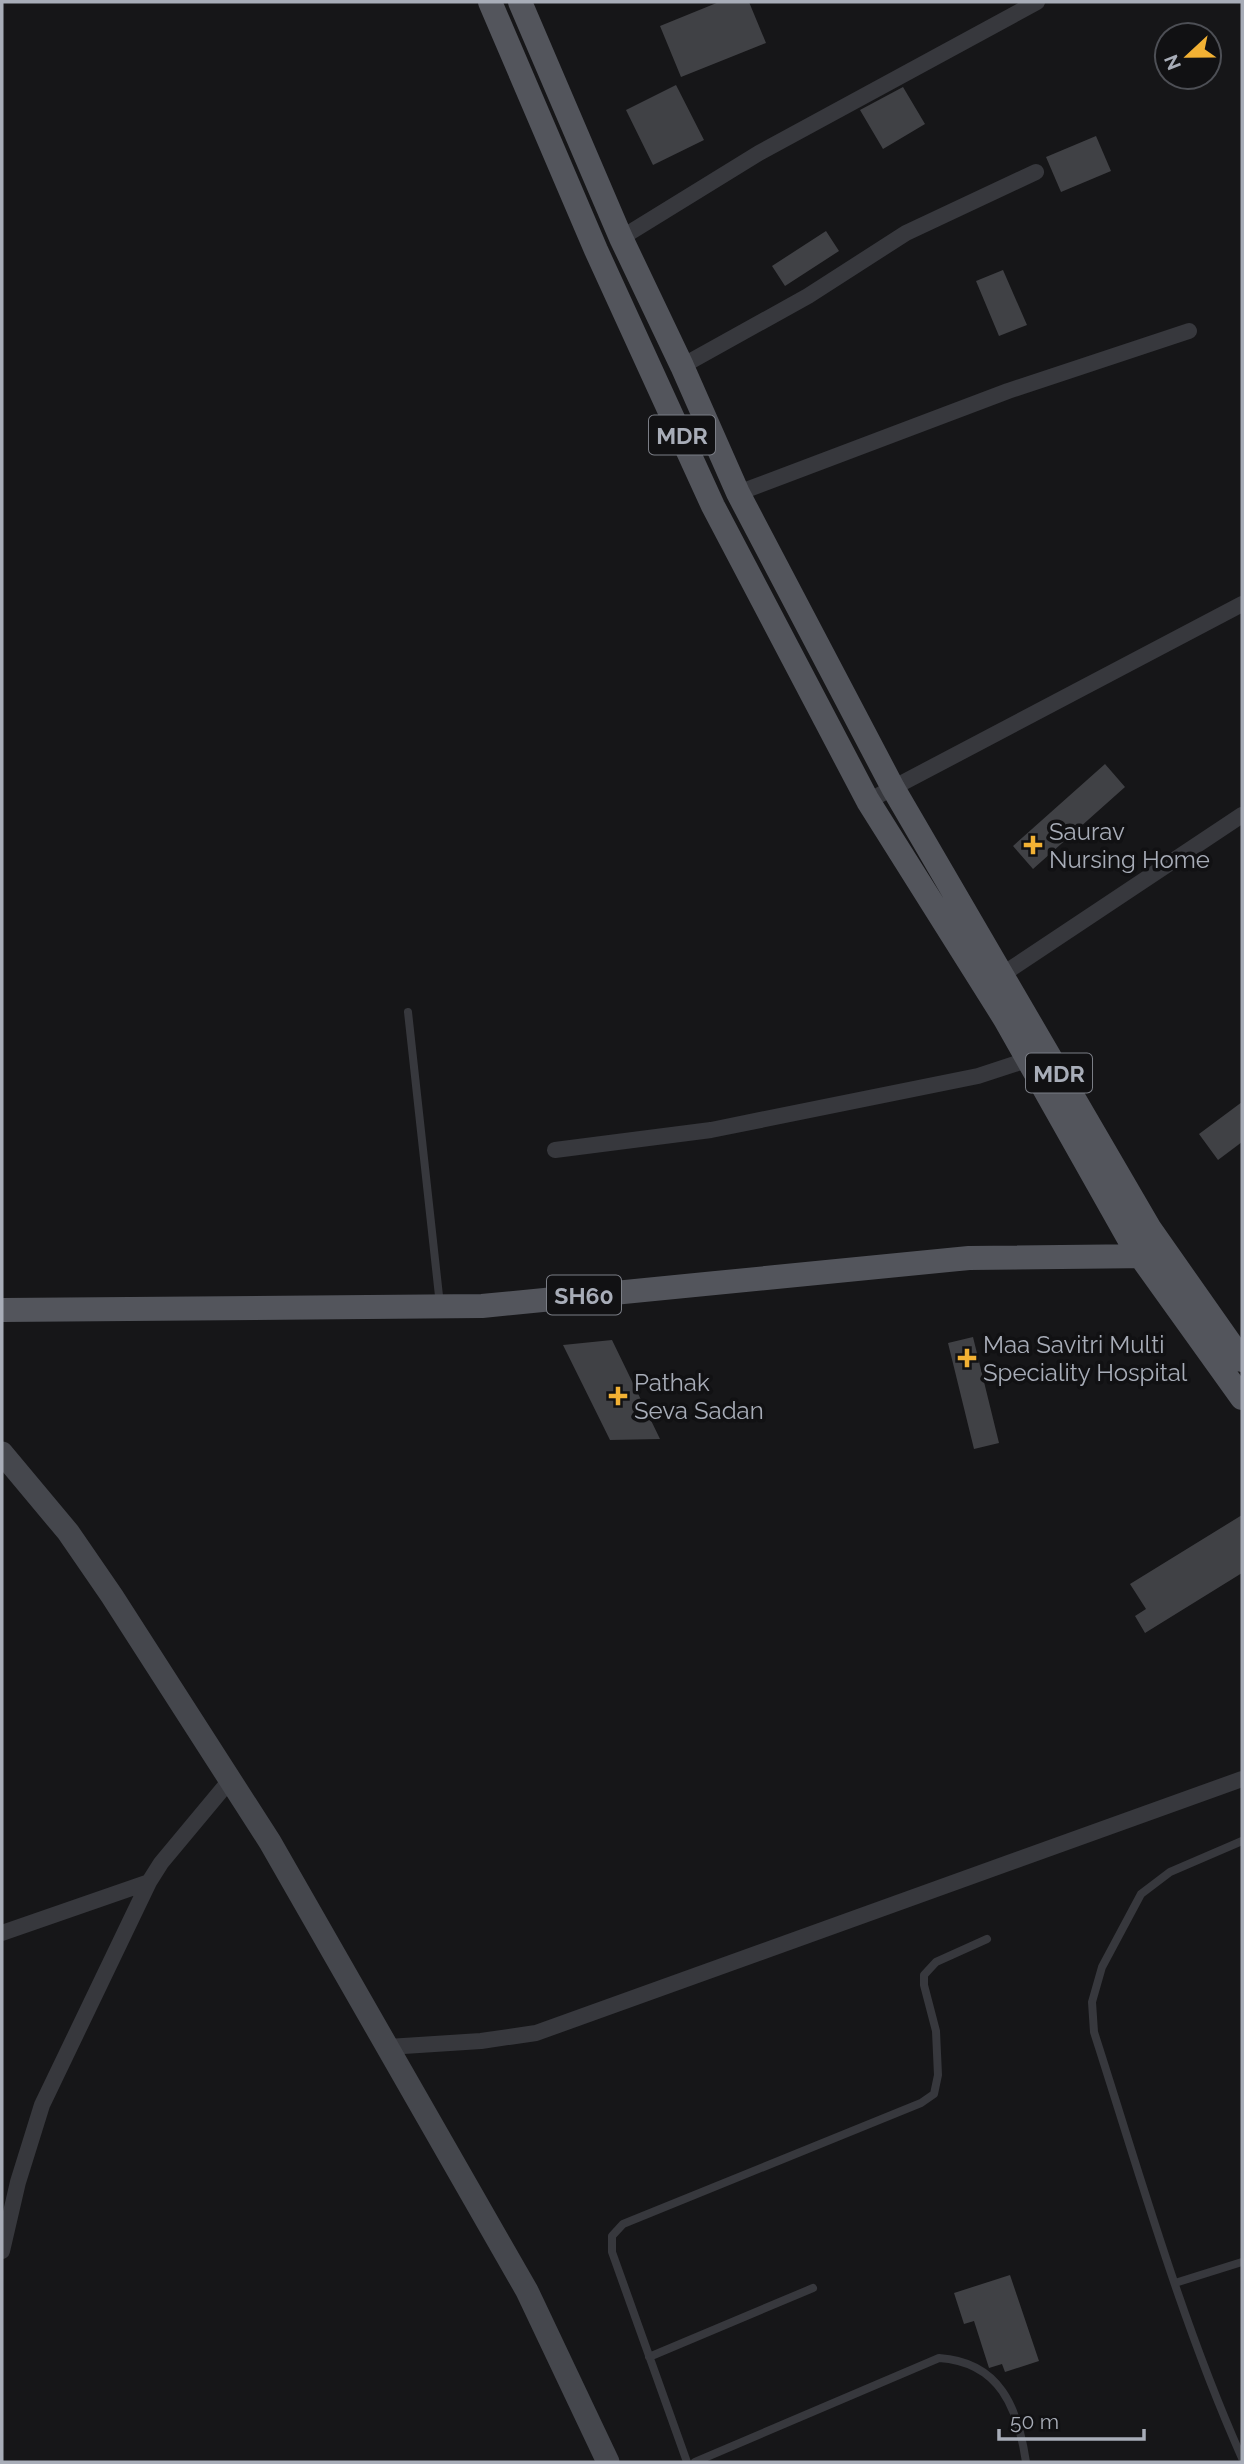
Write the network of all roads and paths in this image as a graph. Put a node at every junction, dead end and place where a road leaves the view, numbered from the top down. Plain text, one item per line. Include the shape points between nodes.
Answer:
1 (490, 2) edge
2 (1037, 2) edge
3 (523, 3) edge
4 (1036, 172) dead end
5 (621, 239) junction
6 (1189, 331) dead end
7 (682, 366) junction
8 (738, 494) junction
9 (1242, 604) edge
10 (892, 788) junction
11 (868, 801) junction
12 (1242, 814) edge
13 (1003, 974) junction
14 (408, 1012) dead end
15 (1027, 1060) junction
16 (555, 1150) dead end
17 (1154, 1256) junction
18 (440, 1306) junction
19 (2, 1310) edge
20 (1242, 1360) edge
21 (1242, 1398) edge
22 (2, 1453) edge
23 (231, 1779) junction
24 (1242, 1779) edge
25 (1242, 1841) edge
26 (149, 1882) junction
27 (2, 1933) edge
28 (987, 1939) dead end
29 (388, 2047) junction
30 (2, 2251) edge
31 (1242, 2262) edge
32 (1175, 2283) junction
33 (813, 2288) dead end
34 (649, 2357) junction
35 (1242, 2458) edge
36 (608, 2462) edge
37 (687, 2462) edge
38 (695, 2462) edge
39 (1026, 2462) edge

1 - 11 main road, MDR via 713,506
2 - 5 street via 770,147
3 - 5 main road, MDR
4 - 7 street via 906,233 808,296
5 - 7 main road, MDR
6 - 8 street via 1008,391
7 - 8 main road, MDR
8 - 10 main road, MDR
9 - 10 street
10 - 11 street
10 - 13 main road, MDR
11 - 15 main road, MDR
12 - 13 street
13 - 17 main road, MDR
14 - 18 lane
15 - 16 street via 978,1076 712,1130
15 - 17 main road, MDR
17 - 18 main road, SH60 via 969,1258 482,1306
17 - 20 main road, MDR
17 - 21 main road, MDR
18 - 19 main road, SH60
22 - 23 street via 68,1532
23 - 26 street
23 - 29 street
24 - 29 street via 536,2033
25 - 32 lane via 1170,1872 1141,1894 1102,1967 1092,2002 1094,2032
26 - 27 street
26 - 30 street via 42,2105
28 - 34 lane via 936,1962 924,1975 936,2031 934,2094 623,2224 612,2236 612,2252
29 - 36 street via 527,2291
31 - 32 lane
32 - 35 lane
33 - 34 lane
34 - 37 lane
38 - 39 lane via 939,2358 960,2359 980,2369 1005,2393 1020,2424

